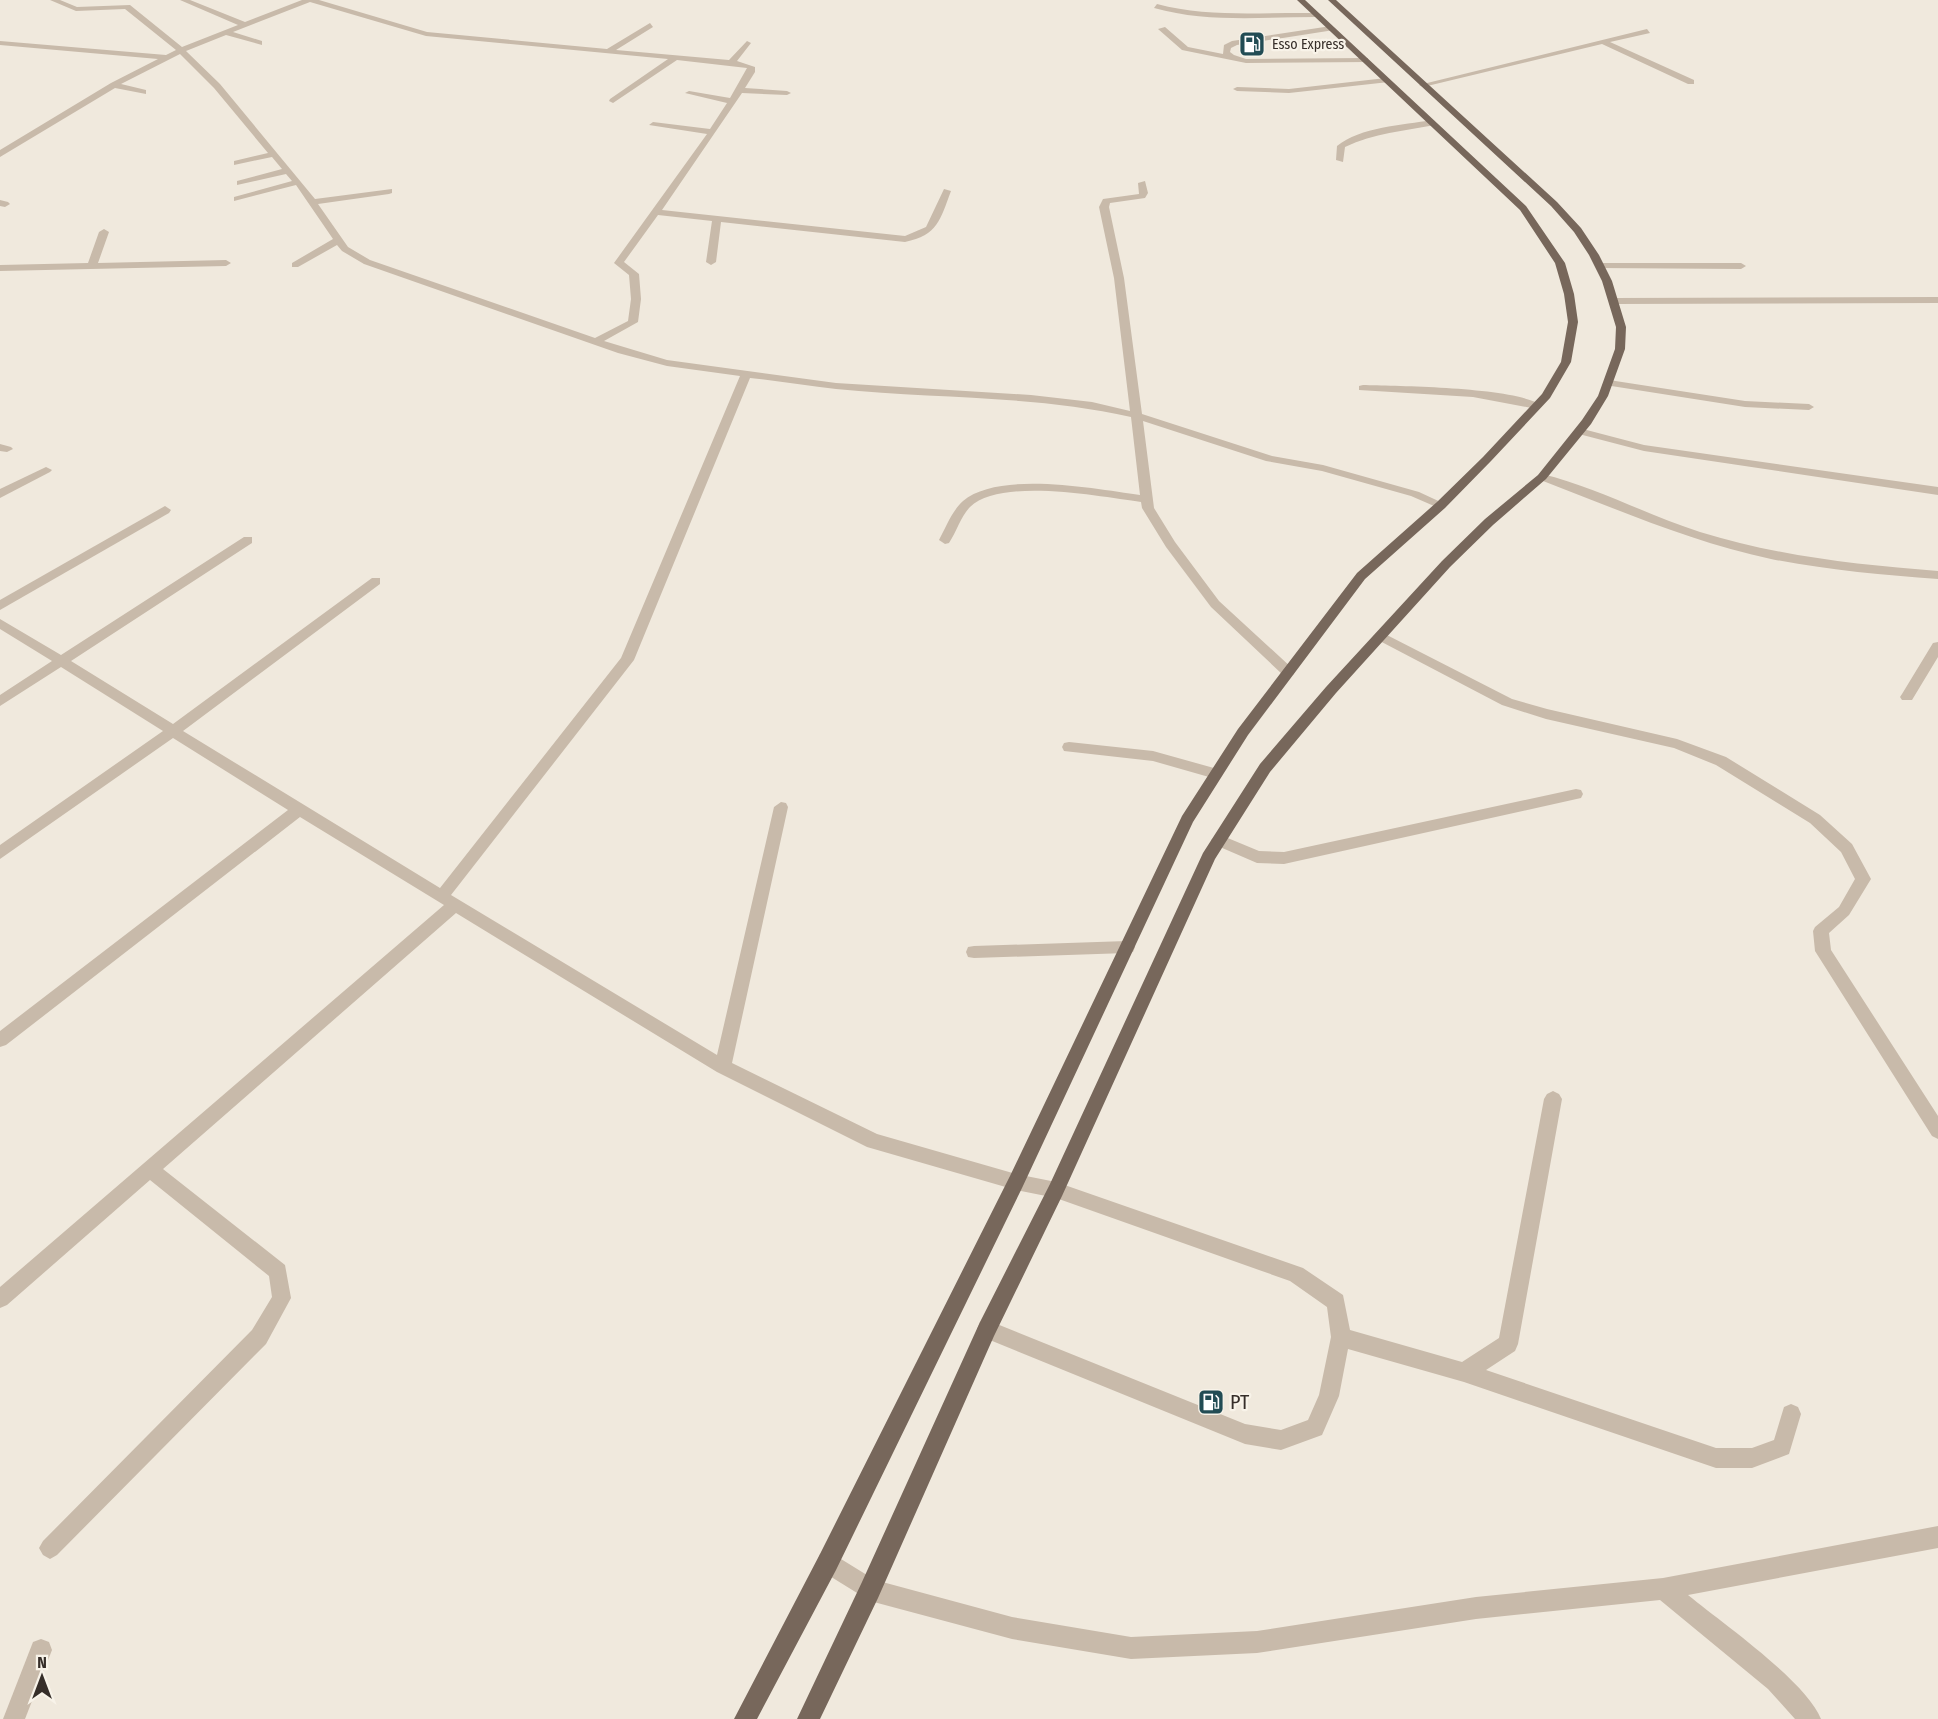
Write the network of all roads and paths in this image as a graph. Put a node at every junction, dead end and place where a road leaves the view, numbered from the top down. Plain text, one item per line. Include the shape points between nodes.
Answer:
1 (54, 0) edge
2 (184, 0) edge
3 (1301, 0) edge
4 (1332, 0) edge
5 (303, 1) edge
6 (1157, 6) dead end
7 (1317, 15) junction
8 (242, 24) junction
9 (650, 25) dead end
10 (1331, 28) junction
11 (1162, 29) dead end
12 (1647, 31) dead end
13 (224, 32) junction
14 (1603, 42) junction
15 (0, 43) edge
16 (259, 43) dead end
17 (747, 43) dead end
18 (181, 50) junction
19 (609, 51) junction
20 (166, 57) junction
21 (676, 57) junction
22 (1231, 57) junction
23 (1365, 60) junction
24 (731, 63) junction
25 (1386, 80) junction
26 (1691, 82) dead end
27 (114, 85) junction
28 (1423, 85) junction
29 (1237, 89) dead end
30 (739, 90) junction
31 (143, 92) dead end
32 (689, 93) dead end
33 (787, 93) dead end
34 (612, 101) dead end
35 (732, 101) junction
36 (1432, 123) junction
37 (653, 125) dead end
38 (712, 132) junction
39 (0, 154) edge
40 (273, 154) junction
41 (1340, 160) dead end
42 (237, 163) dead end
43 (287, 171) junction
44 (297, 182) junction
45 (240, 183) dead end
46 (1142, 183) dead end
47 (389, 191) dead end
48 (948, 191) dead end
49 (237, 199) dead end
50 (312, 202) junction
51 (655, 212) junction
52 (717, 219) junction
53 (104, 232) dead end
54 (339, 240) junction
55 (711, 262) dead end
56 (226, 263) dead end
57 (295, 265) dead end
58 (92, 266) junction
59 (1600, 266) junction
60 (1741, 266) dead end
61 (0, 268) edge
62 (1938, 300) edge
63 (1614, 301) junction
64 (595, 342) junction
65 (746, 375) junction
66 (1609, 383) junction
67 (1363, 388) dead end
68 (1537, 406) junction
69 (1809, 407) dead end
70 (1135, 415) junction
71 (1580, 431) junction
72 (46, 470) dead end
73 (1542, 477) junction
74 (1938, 491) edge
75 (0, 494) edge
76 (1147, 499) junction
77 (1441, 505) junction
78 (165, 510) dead end
79 (248, 540) dead end
80 (945, 540) dead end
81 (1936, 577) edge
82 (376, 581) dead end
83 (0, 606) edge
84 (0, 623) edge
85 (1381, 636) junction
86 (1938, 646) edge
87 (61, 663) junction
88 (1288, 672) junction
89 (1906, 698) dead end
90 (0, 700) edge
91 (172, 732) junction
92 (1069, 747) dead end
93 (1216, 774) junction
94 (1576, 794) dead end
95 (781, 807) dead end
96 (299, 810) junction
97 (1218, 840) junction
98 (0, 853) edge
99 (448, 900) junction
100 (1127, 947) junction
101 (974, 952) dead end
102 (0, 1040) edge
103 (723, 1067) junction
104 (1553, 1099) dead end
105 (1938, 1131) edge
106 (151, 1170) junction
107 (1016, 1182) junction
108 (1056, 1190) junction
109 (0, 1299) edge
110 (987, 1329) junction
111 (1341, 1337) junction
112 (1464, 1372) junction
113 (1791, 1414) dead end
114 (1938, 1537) edge
115 (50, 1548) dead end
116 (828, 1562) junction
117 (1664, 1589) junction
118 (870, 1590) junction
119 (41, 1650) dead end
120 (14, 1719) edge
121 (745, 1719) edge
122 (808, 1719) edge
123 (1810, 1719) edge

1 - 18 street via 76,9 127,7
2 - 8 street
3 - 7 main road
4 - 28 main road
5 - 8 street
5 - 19 street via 426,34
6 - 7 street via 1194,13
7 - 10 main road
8 - 13 street
9 - 19 street
10 - 22 street via 1235,43 1227,46
10 - 23 main road
11 - 22 street via 1184,50
12 - 14 street
13 - 16 street
13 - 18 street
14 - 26 street
14 - 28 street
15 - 20 street
17 - 24 street
18 - 20 street
18 - 40 street via 217,86
19 - 21 street
20 - 27 street
21 - 24 street
21 - 34 street
22 - 23 street via 1246,61
23 - 25 main road
24 - 30 street via 751,67
25 - 29 street via 1289,91
25 - 36 main road
27 - 31 street
27 - 39 street
28 - 59 main road via 1554,204 1578,230
30 - 33 street
30 - 35 street
32 - 35 street
35 - 38 street
36 - 41 street via 1353,140 1341,146
36 - 68 main road via 1523,208 1560,263 1572,322 1568,352 1566,362
37 - 38 street
38 - 51 street
40 - 42 street
40 - 43 street
43 - 44 street
43 - 45 street
44 - 49 street
44 - 50 street
46 - 70 street via 1142,196 1106,201 1104,207 1119,278
47 - 50 street
48 - 52 street via 930,230 914,238
50 - 54 street
51 - 52 street
51 - 64 street via 619,263 634,274 633,322
52 - 55 street
53 - 58 street
54 - 57 street
54 - 64 street via 353,256 367,262
56 - 58 street
58 - 61 street
59 - 60 street
59 - 63 main road
62 - 63 street
63 - 66 main road via 1620,349
64 - 65 street via 668,363
65 - 70 street via 836,386 1031,398
65 - 99 street via 627,660
66 - 69 street via 1745,404
66 - 71 main road
67 - 68 street via 1473,394
68 - 77 main road
70 - 76 street
70 - 77 street via 1270,459 1323,468
71 - 73 main road
71 - 74 street via 1644,447
72 - 75 street
73 - 81 street via 1695,534 1771,555
73 - 85 main road via 1446,564
76 - 80 street via 1038,487 1008,489 968,502
76 - 88 street via 1148,508 1170,544 1215,604
77 - 88 main road via 1361,576
78 - 83 street
79 - 87 street
82 - 91 street
84 - 87 street
85 - 97 main road via 1264,768
85 - 105 street via 1507,702 1677,744 1721,761 1823,826 1847,848 1863,879 1844,911 1821,932 1823,951
86 - 89 street
87 - 90 street
87 - 91 street
88 - 93 main road
91 - 96 street
91 - 98 street
92 - 93 street via 1153,756
93 - 100 main road via 1187,820
94 - 97 street via 1284,858 1257,857
95 - 103 street
96 - 99 street
96 - 102 street
97 - 108 main road
99 - 103 street
99 - 106 street
100 - 101 street
100 - 107 main road
103 - 107 street via 873,1141
104 - 112 street via 1508,1344
106 - 109 street
106 - 115 street via 278,1271 282,1298 259,1337
107 - 108 street
107 - 116 main road
108 - 110 main road
108 - 111 street via 1296,1274 1336,1302
110 - 111 street via 1245,1434 1281,1440 1315,1428 1329,1396
110 - 118 main road
111 - 112 street
112 - 113 street via 1716,1458 1752,1458 1782,1447
114 - 117 street
116 - 118 street
116 - 121 main road
117 - 118 street via 1476,1608 1257,1641 1131,1648 1012,1628
117 - 123 street via 1776,1681
118 - 122 main road
119 - 120 street

